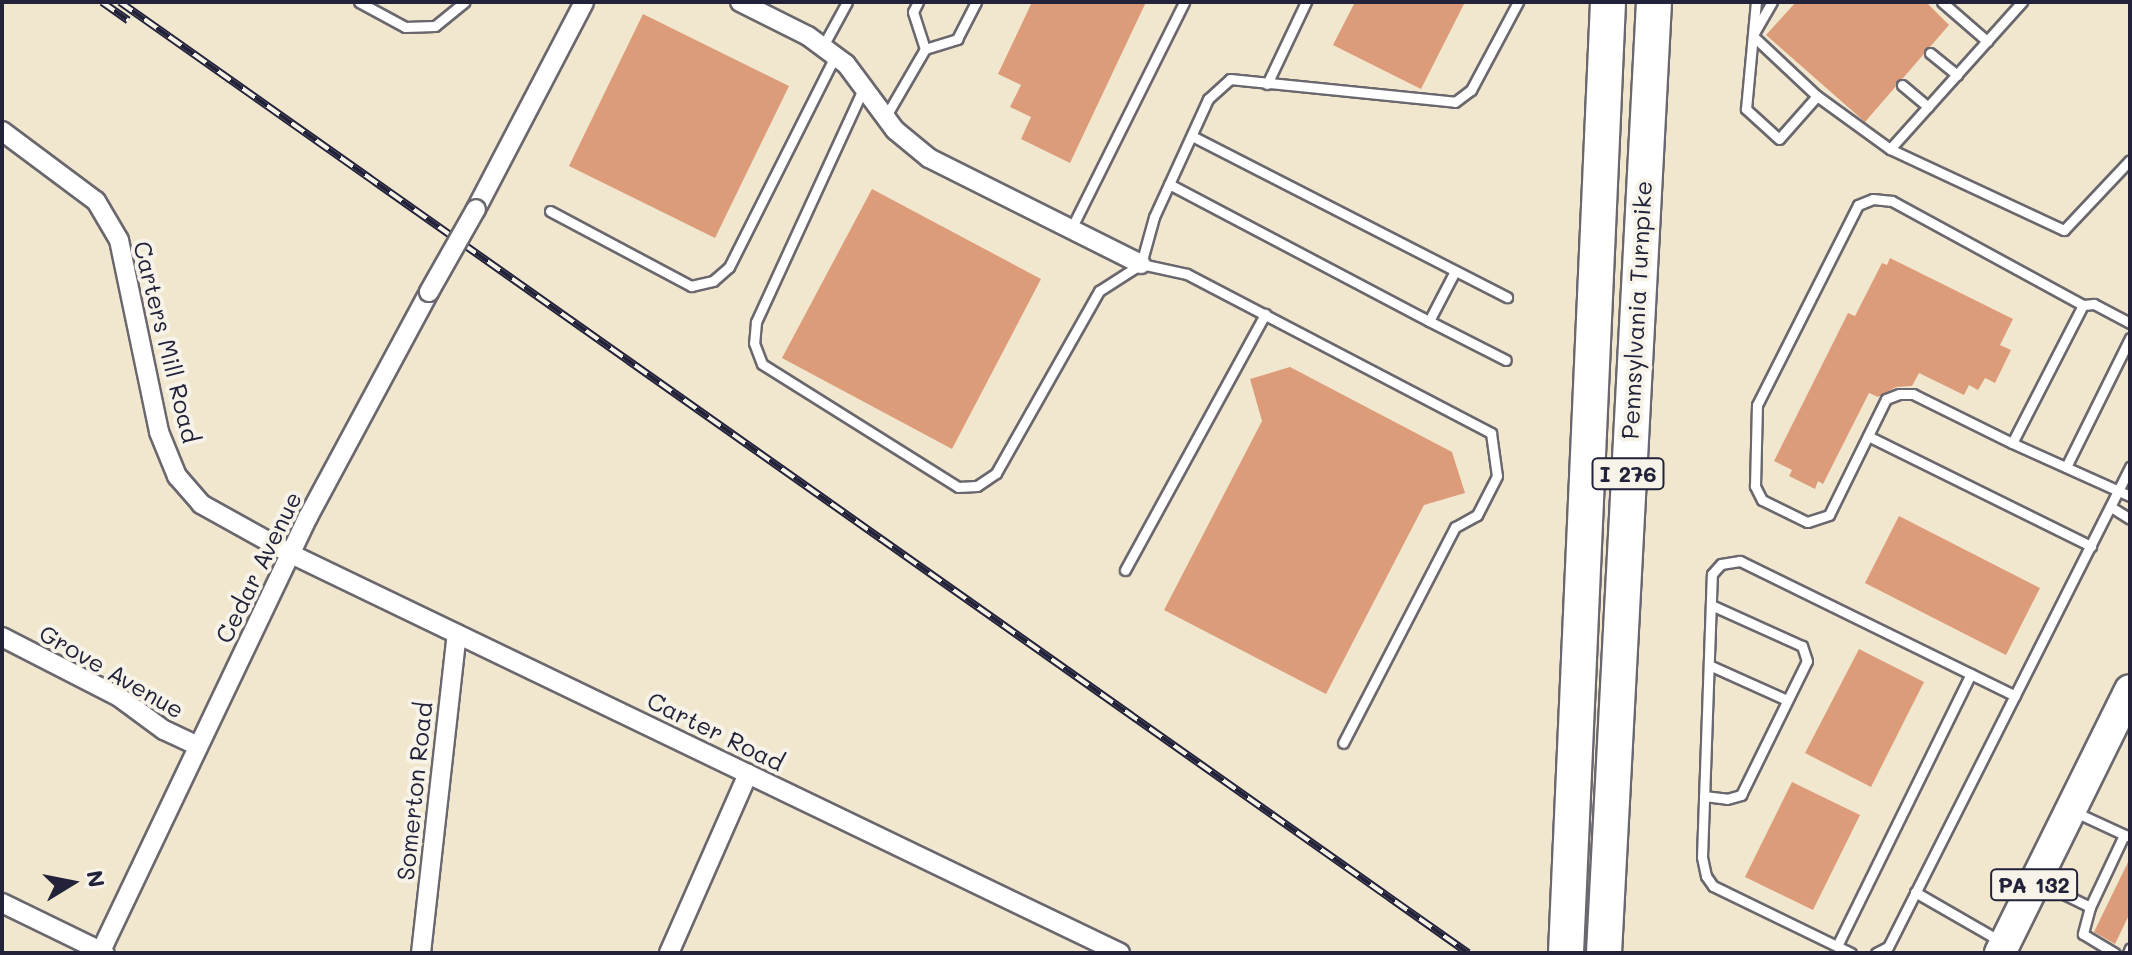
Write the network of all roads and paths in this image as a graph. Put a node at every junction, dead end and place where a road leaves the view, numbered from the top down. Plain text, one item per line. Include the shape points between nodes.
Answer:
1 (359, 2) edge
2 (465, 2) edge
3 (584, 2) edge
4 (740, 2) edge
5 (847, 2) edge
6 (918, 2) edge
7 (976, 2) edge
8 (1184, 2) edge
9 (1306, 2) edge
10 (1518, 2) edge
11 (1608, 2) edge
12 (1654, 2) edge
13 (1756, 2) edge
14 (1772, 2) edge
15 (1942, 2) edge
16 (2022, 2) edge
17 (1753, 36) junction
18 (1987, 41) junction
19 (925, 49) junction
20 (829, 51) junction
21 (1930, 53) dead end
22 (1957, 75) junction
23 (1267, 84) junction
24 (864, 85) junction
25 (1902, 85) dead end
26 (1817, 96) junction
27 (1928, 107) junction
28 (886, 116) junction
29 (2, 131) edge
30 (1192, 136) junction
31 (1890, 149) junction
32 (2130, 160) edge
33 (1169, 184) junction
34 (550, 211) dead end
35 (1071, 229) junction
36 (1141, 264) junction
37 (1455, 271) junction
38 (1507, 297) dead end
39 (2083, 305) junction
40 (1265, 314) junction
41 (1429, 321) junction
42 (2130, 323) edge
43 (2130, 338) edge
44 (1506, 360) dead end
45 (1868, 436) junction
46 (2012, 443) junction
47 (2066, 467) junction
48 (2130, 467) edge
49 (2119, 490) junction
50 (2130, 496) edge
51 (2111, 507) junction
52 (2130, 519) edge
53 (2091, 546) junction
54 (291, 554) junction
55 (1125, 570) dead end
56 (1711, 605) junction
57 (457, 634) junction
58 (2, 637) edge
59 (1709, 665) junction
60 (1971, 674) junction
61 (2130, 690) edge
62 (2015, 696) junction
63 (1787, 700) junction
64 (2121, 724) edge
65 (1343, 743) dead end
66 (199, 746) junction
67 (748, 774) junction
68 (1704, 796) junction
69 (2071, 810) junction
70 (2127, 836) edge
71 (2036, 881) junction
72 (1915, 892) junction
73 (2, 903) edge
74 (2090, 907) junction
75 (1567, 937) edge
76 (1837, 946) junction
77 (1604, 949) edge
78 (2009, 950) edge
79 (102, 952) edge
80 (421, 953) edge
81 (669, 953) edge
82 (1120, 953) edge
83 (1851, 953) edge
84 (1876, 953) edge
85 (2115, 953) edge

1 - 2 lane via 405,27 435,26
3 - 54 street, Cedar Avenue, bridge
4 - 20 street
5 - 20 lane
6 - 19 lane via 913,12
7 - 19 lane via 957,39
8 - 35 lane
9 - 23 lane
10 - 23 lane via 1471,90 1455,102
11 - 75 highway, Pennsylvania Turnpike / I 276
12 - 77 highway, Pennsylvania Turnpike / I 276
13 - 17 lane
14 - 17 lane
15 - 18 lane
16 - 18 lane
17 - 26 lane
17 - 26 lane via 1746,109 1779,139
18 - 22 lane
19 - 28 lane
20 - 24 street
20 - 34 lane via 729,267 713,281 691,286
21 - 22 lane
22 - 27 lane
23 - 30 lane via 1230,79 1208,99
24 - 28 street
24 - 36 lane via 756,322 754,343 762,364 958,487 977,486 996,473 1099,291
25 - 27 lane
26 - 31 lane
27 - 31 lane
28 - 35 street via 929,158
29 - 54 street, Carters Mill Road via 96,201 119,240 159,432 177,476 201,504
30 - 33 lane
30 - 37 lane
31 - 32 lane via 2064,230
33 - 36 lane
33 - 41 lane
35 - 36 street
36 - 40 lane via 1187,274
37 - 38 lane
37 - 41 lane
39 - 42 lane via 2094,304
39 - 45 lane via 1892,201 1873,199 1858,205 1757,405 1755,486 1762,500 1807,522 1829,515
39 - 46 lane
40 - 55 lane
40 - 65 lane via 1478,422 1491,433 1497,451 1497,476 1477,515 1455,527
41 - 44 lane
43 - 47 lane
45 - 46 lane via 1886,399 1913,394
45 - 53 lane
46 - 47 lane
47 - 49 lane
48 - 49 lane
49 - 50 lane
49 - 51 lane
51 - 52 lane
51 - 53 lane
53 - 62 lane
54 - 57 street, Carter Road
54 - 66 street, Cedar Avenue
56 - 59 lane
56 - 60 lane via 1712,574 1721,564 1740,561
56 - 63 lane via 1802,646 1807,661
57 - 67 street, Carter Road
57 - 80 street, Somerton Road
58 - 66 street, Grove Avenue via 119,697 164,730
59 - 63 lane
59 - 68 lane
60 - 62 lane
60 - 76 lane
61 - 64 main road, PA 132
62 - 72 lane
63 - 68 lane via 1741,795
64 - 69 main road, PA 132
66 - 79 street, Cedar Avenue
67 - 81 street
67 - 82 street, Carter Road
68 - 76 lane via 1702,857 1713,886
69 - 70 lane
69 - 71 main road, PA 132
70 - 74 lane
71 - 74 lane
71 - 78 main road, PA 132
72 - 78 lane
72 - 84 lane via 1888,947
73 - 79 street
74 - 85 lane via 2083,934
76 - 83 lane

